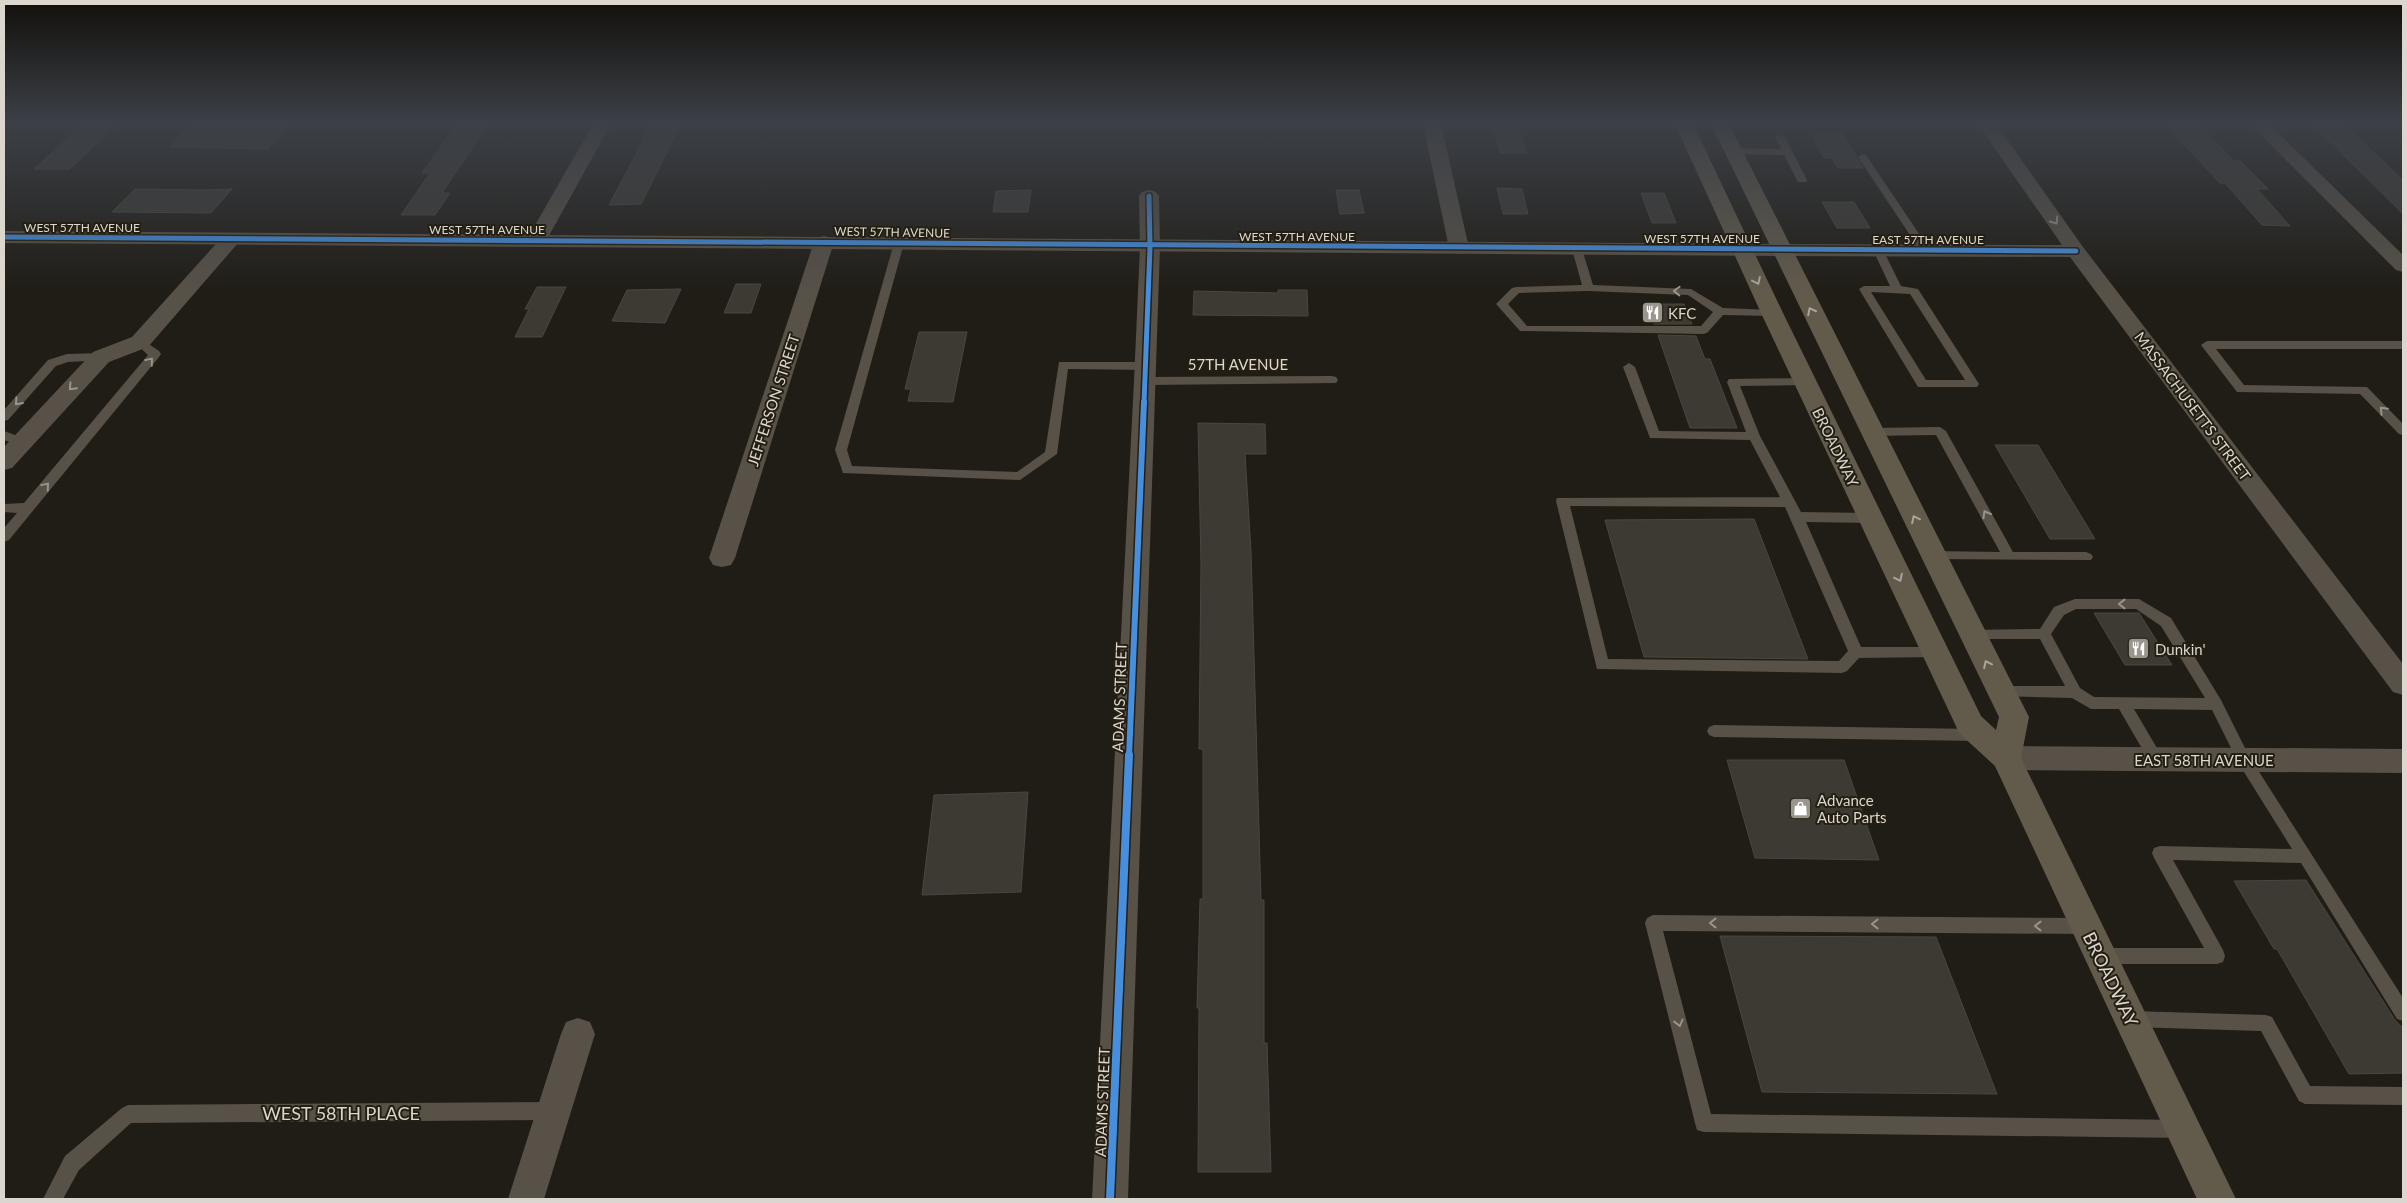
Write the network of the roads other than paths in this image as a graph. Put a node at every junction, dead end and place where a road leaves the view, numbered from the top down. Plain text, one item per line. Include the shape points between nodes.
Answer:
1 (570, 180) edge
2 (1444, 180) edge
3 (1710, 180) edge
4 (1748, 180) edge
5 (1878, 180) edge
6 (2026, 180) edge
7 (2316, 180) edge
8 (1148, 196) dead end
9 (4, 237) edge
10 (231, 239) junction
11 (536, 241) junction
12 (824, 242) junction
13 (899, 243) junction
14 (1150, 247) junction
15 (1459, 248) junction
16 (1577, 249) junction
17 (1742, 249) junction
18 (1780, 250) junction
19 (1878, 250) junction
20 (1925, 250) junction
21 (2076, 251) junction
22 (2403, 266) edge
23 (1588, 288) junction
24 (1897, 289) junction
25 (1720, 311) junction
26 (1772, 313) junction
27 (140, 342) junction
28 (2403, 345) edge
29 (101, 357) junction
30 (1629, 367) dead end
31 (1145, 374) junction
32 (1332, 380) dead end
33 (1804, 380) junction
34 (4, 417) edge
35 (2403, 431) edge
36 (1872, 432) junction
37 (1754, 436) junction
38 (13, 438) edge
39 (4, 462) edge
40 (1789, 502) junction
41 (4, 508) edge
42 (27, 508) junction
43 (1797, 517) junction
44 (1870, 518) junction
45 (4, 537) edge
46 (1933, 556) junction
47 (2009, 556) junction
48 (2086, 557) dead end
49 (722, 558) dead end
50 (1972, 634) junction
51 (2044, 634) junction
52 (1856, 652) junction
53 (1935, 653) junction
54 (2403, 684) edge
55 (2001, 692) junction
56 (2075, 692) junction
57 (2123, 703) junction
58 (2216, 704) junction
59 (1714, 731) dead end
60 (1981, 734) junction
61 (2006, 758) junction
62 (2156, 760) junction
63 (2244, 760) junction
64 (2403, 761) edge
65 (2305, 856) junction
66 (2086, 926) junction
67 (2101, 956) junction
68 (2403, 1013) edge
69 (2131, 1019) junction
70 (578, 1034) dead end
71 (2403, 1096) edge
72 (554, 1111) junction
73 (2183, 1129) junction
74 (53, 1199) edge
75 (526, 1199) edge
76 (1110, 1199) edge
77 (2217, 1199) edge

1 - 11 street
2 - 15 street
3 - 17 main road, BROADWAY
4 - 18 main road
5 - 20 lane
6 -> 21 street, MASSACHUSETTS STREET
7 - 22 street
8 - 14 street, ADAMS STREET
9 - 10 street, WEST 57TH AVENUE
10 - 11 street, WEST 57TH AVENUE
10 - 27 street
11 - 12 street, WEST 57TH AVENUE
12 - 13 street, WEST 57TH AVENUE
12 - 49 street, JEFFERSON STREET
13 - 14 street, WEST 57TH AVENUE
13 - 31 lane, 57TH AVENUE via 841,450 847,470 1020,476 1051,454 1062,365
14 - 15 street, WEST 57TH AVENUE
14 - 31 street, ADAMS STREET
15 - 16 street, WEST 57TH AVENUE
16 - 17 street, WEST 57TH AVENUE
16 - 23 lane
17 - 18 street, WEST 57TH AVENUE
17 -> 26 main road, BROADWAY
18 - 19 street, EAST 57TH AVENUE
36 -> 18 main road
19 - 20 street, EAST 57TH AVENUE
19 - 24 lane
20 - 21 street, EAST 57TH AVENUE
21 - 54 street, MASSACHUSETTS STREET
25 -> 23 lane via 1692,292
23 - 25 lane via 1516,290 1502,304 1524,328 1704,330
24 - 24 lane via 1864,289 1922,384 1973,384 1914,291
25 - 26 lane
26 - 33 main road, BROADWAY
27 - 29 street
42 -> 27 lane via 155,354
35 -> 28 lane via 2363,390 2241,389 2207,345
29 -> 34 lane via 67,358 52,363
29 -> 38 street
30 - 37 lane via 1654,435
31 - 32 lane, 57TH AVENUE
31 - 76 street, ADAMS STREET
33 - 37 lane via 1733,382
33 - 44 main road, BROADWAY
46 -> 36 main road
47 -> 36 lane via 1940,431
37 - 40 lane
38 - 39 street
40 - 43 lane
40 - 52 lane via 1562,501 1602,665 1842,667
41 - 42 lane
42 - 45 lane
43 - 44 lane
43 - 52 lane
44 -> 53 main road, BROADWAY
46 - 47 lane
46 - 50 main road
47 - 48 lane
50 - 51 lane
55 -> 50 main road
51 - 56 lane
58 -> 51 lane via 2166,622 2139,604 2075,604 2059,611
52 - 53 lane
53 - 60 main road, BROADWAY via 1970,724
55 - 56 lane
55 - 61 main road via 2014,717
56 - 57 lane via 2091,703
57 - 58 lane
57 - 62 lane
58 - 63 lane
59 - 60 lane
60 - 61 main road, BROADWAY
61 - 62 street, EAST 58TH AVENUE
61 - 66 main road, BROADWAY
62 - 63 street, EAST 58TH AVENUE
63 - 64 street, EAST 58TH AVENUE
63 - 65 lane
65 - 67 lane via 2160,853 2217,956
65 - 68 lane
66 - 67 main road, BROADWAY
66 -> 73 lane via 1653,923 1704,1123
67 - 69 main road, BROADWAY
69 - 71 lane via 2266,1023 2305,1094
69 - 73 main road, BROADWAY
70 - 72 street
72 - 74 lane, WEST 58TH PLACE via 128,1114 72,1163
72 - 75 street
73 - 77 main road, BROADWAY

